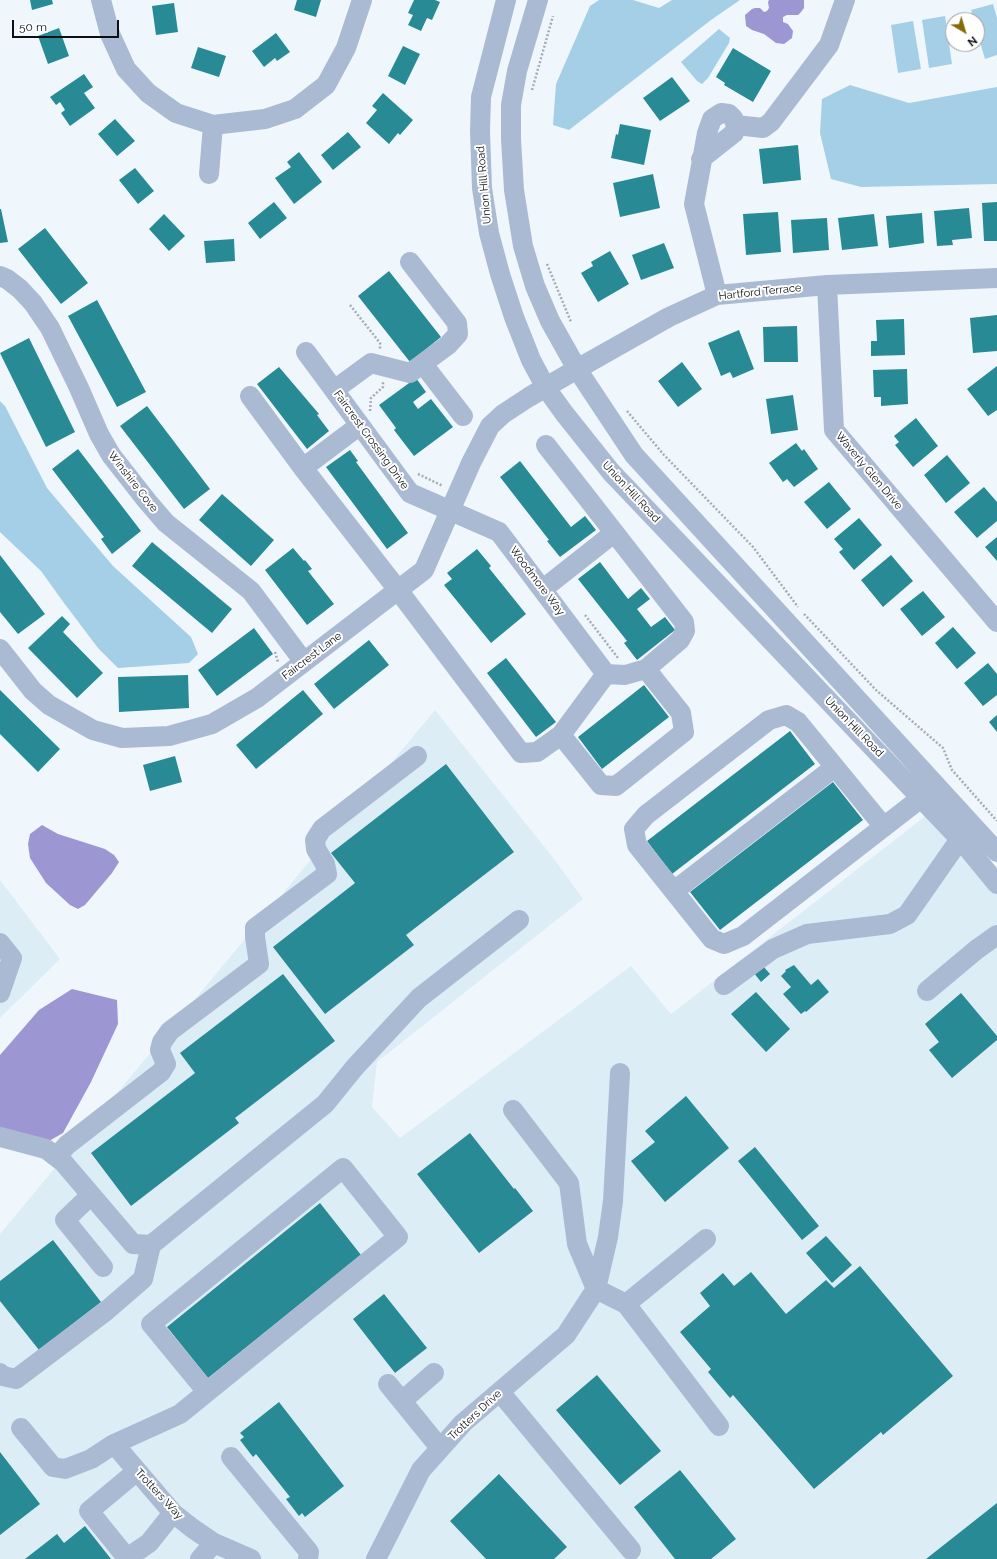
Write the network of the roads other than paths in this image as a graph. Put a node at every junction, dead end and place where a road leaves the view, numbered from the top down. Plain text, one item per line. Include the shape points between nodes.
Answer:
1 (101, 0) edge
2 (362, 0) edge
3 (506, 0) edge
4 (538, 0) edge
5 (845, 0) edge
6 (213, 125) junction
7 (209, 174) dead end
8 (410, 262) dead end
9 (0, 276) edge
10 (997, 278) edge
11 (828, 285) junction
12 (717, 295) junction
13 (306, 352) dead end
14 (423, 364) junction
15 (577, 369) junction
16 (546, 388) junction
17 (334, 390) junction
18 (250, 396) dead end
19 (463, 416) dead end
20 (360, 424) junction
21 (546, 445) dead end
22 (303, 468) junction
23 (451, 510) junction
24 (614, 533) junction
25 (543, 589) junction
26 (398, 590) junction
27 (997, 622) edge
28 (0, 649) edge
29 (304, 662) junction
30 (646, 669) junction
31 (606, 674) junction
32 (561, 735) junction
33 (417, 756) dead end
34 (835, 767) junction
35 (937, 786) junction
36 (921, 798) junction
37 (884, 827) junction
38 (960, 839) junction
39 (997, 852) edge
40 (997, 884) edge
41 (674, 891) junction
42 (519, 920) dead end
43 (997, 935) edge
44 (0, 943) edge
45 (997, 949) edge
46 (976, 950) junction
47 (724, 985) dead end
48 (926, 991) dead end
49 (0, 993) edge
50 (620, 1074) dead end
51 (513, 1110) dead end
52 (0, 1137) edge
53 (56, 1157) junction
54 (91, 1195) junction
55 (706, 1239) dead end
56 (151, 1245) junction
57 (103, 1266) dead end
58 (596, 1289) junction
59 (626, 1304) junction
60 (0, 1373) edge
61 (434, 1373) dead end
62 (388, 1384) dead end
63 (207, 1392) junction
64 (500, 1392) junction
65 (402, 1400) junction
66 (719, 1426) dead end
67 (21, 1428) dead end
68 (114, 1444) junction
69 (440, 1448) junction
70 (231, 1457) dead end
71 (137, 1471) junction
72 (173, 1513) junction
73 (214, 1542) junction
74 (631, 1550) dead end
75 (200, 1559) edge
76 (251, 1559) edge
77 (308, 1559) edge
78 (376, 1559) edge

1 - 6 street via 110,34 126,68 148,93 176,113
2 - 6 street via 346,48 326,85 296,109 265,119
3 - 16 street, Union Hill Road via 481,97 482,188 489,233 500,274 531,360
4 - 15 street, Union Hill Road via 517,71 511,105 514,190 522,246 535,286 550,321
5 - 12 street via 829,45 771,122 763,128 736,125 734,133 701,159 694,204
6 - 7 street
8 - 14 street via 457,323 458,334
9 - 29 street, Winshire Cove via 20,289 50,328 99,434 133,484 166,523 251,591
10 - 11 street, Hartford Terrace
11 - 12 street, Hartford Terrace
11 - 27 street, Waverly Glen Drive via 834,430
12 - 15 street, Hartford Terrace via 669,317
13 - 17 street, Faircrest Crossing Drive
14 - 17 street via 410,373 371,363
14 - 19 street
15 - 16 street, Hartford Terrace
15 - 35 street, Union Hill Road via 634,455
16 - 23 street, Faircrest Lane via 503,414 490,426
16 - 36 street, Union Hill Road via 611,472
17 - 20 street, Faircrest Crossing Drive
18 - 22 street
20 - 22 street
20 - 23 street, Faircrest Crossing Drive via 410,492
21 - 24 street
22 - 26 street
23 - 25 street, Woodmore Way via 499,532
23 - 26 street, Faircrest Lane via 424,570
24 - 25 street
24 - 30 street via 684,622 685,631 680,640
25 - 31 street, Woodmore Way
26 - 29 street, Faircrest Lane
26 - 32 street via 522,754 537,752
28 - 29 street, Faircrest Lane via 33,691 49,704 93,730 122,738 169,736 212,724 257,698
30 - 31 street via 625,675
30 - 32 street via 681,713 684,732 623,781 616,786 601,785
31 - 32 street
33 - 53 street via 322,829 315,840 316,849 325,864 327,874 255,928 259,964 170,1031 160,1050 166,1064 161,1072 67,1145
34 - 37 street
34 - 41 street
34 - 41 street via 798,722 786,715 768,720 646,814 634,829 637,845
35 - 36 street
35 - 39 street, Union Hill Road
36 - 37 street
36 - 38 street, Union Hill Road
37 - 41 street via 743,936 724,944 712,939
38 - 40 street, Union Hill Road
38 - 47 street via 907,915 890,924 807,934 773,949
42 - 56 street via 419,998 325,1104
43 - 46 street
44 - 49 street via 12,958
45 - 46 street via 985,952
46 - 48 street
50 - 58 street via 613,1201
51 - 58 street via 569,1183 577,1244
52 - 53 street via 46,1149
53 - 54 street
54 - 56 street via 133,1244
54 - 57 street via 65,1220
55 - 59 street
56 - 60 street via 143,1279 106,1311 16,1379
58 - 59 street
58 - 64 street, Trotters Drive via 566,1335
59 - 66 street
61 - 65 street
62 - 65 street
63 - 63 street via 398,1238 343,1168 151,1324
63 - 68 street via 180,1414
64 - 69 street, Trotters Drive via 463,1423
64 - 74 street
65 - 69 street
67 - 68 street via 49,1463 60,1469 91,1459
68 - 71 street, Trotters Way
69 - 78 street, Trotters Drive via 421,1470
70 - 77 street via 309,1552
71 - 72 street, Trotters Way
71 - 72 street via 89,1511 127,1558 149,1543
72 - 73 street, Trotters Way
73 - 75 street
73 - 76 street, Trotters Way

